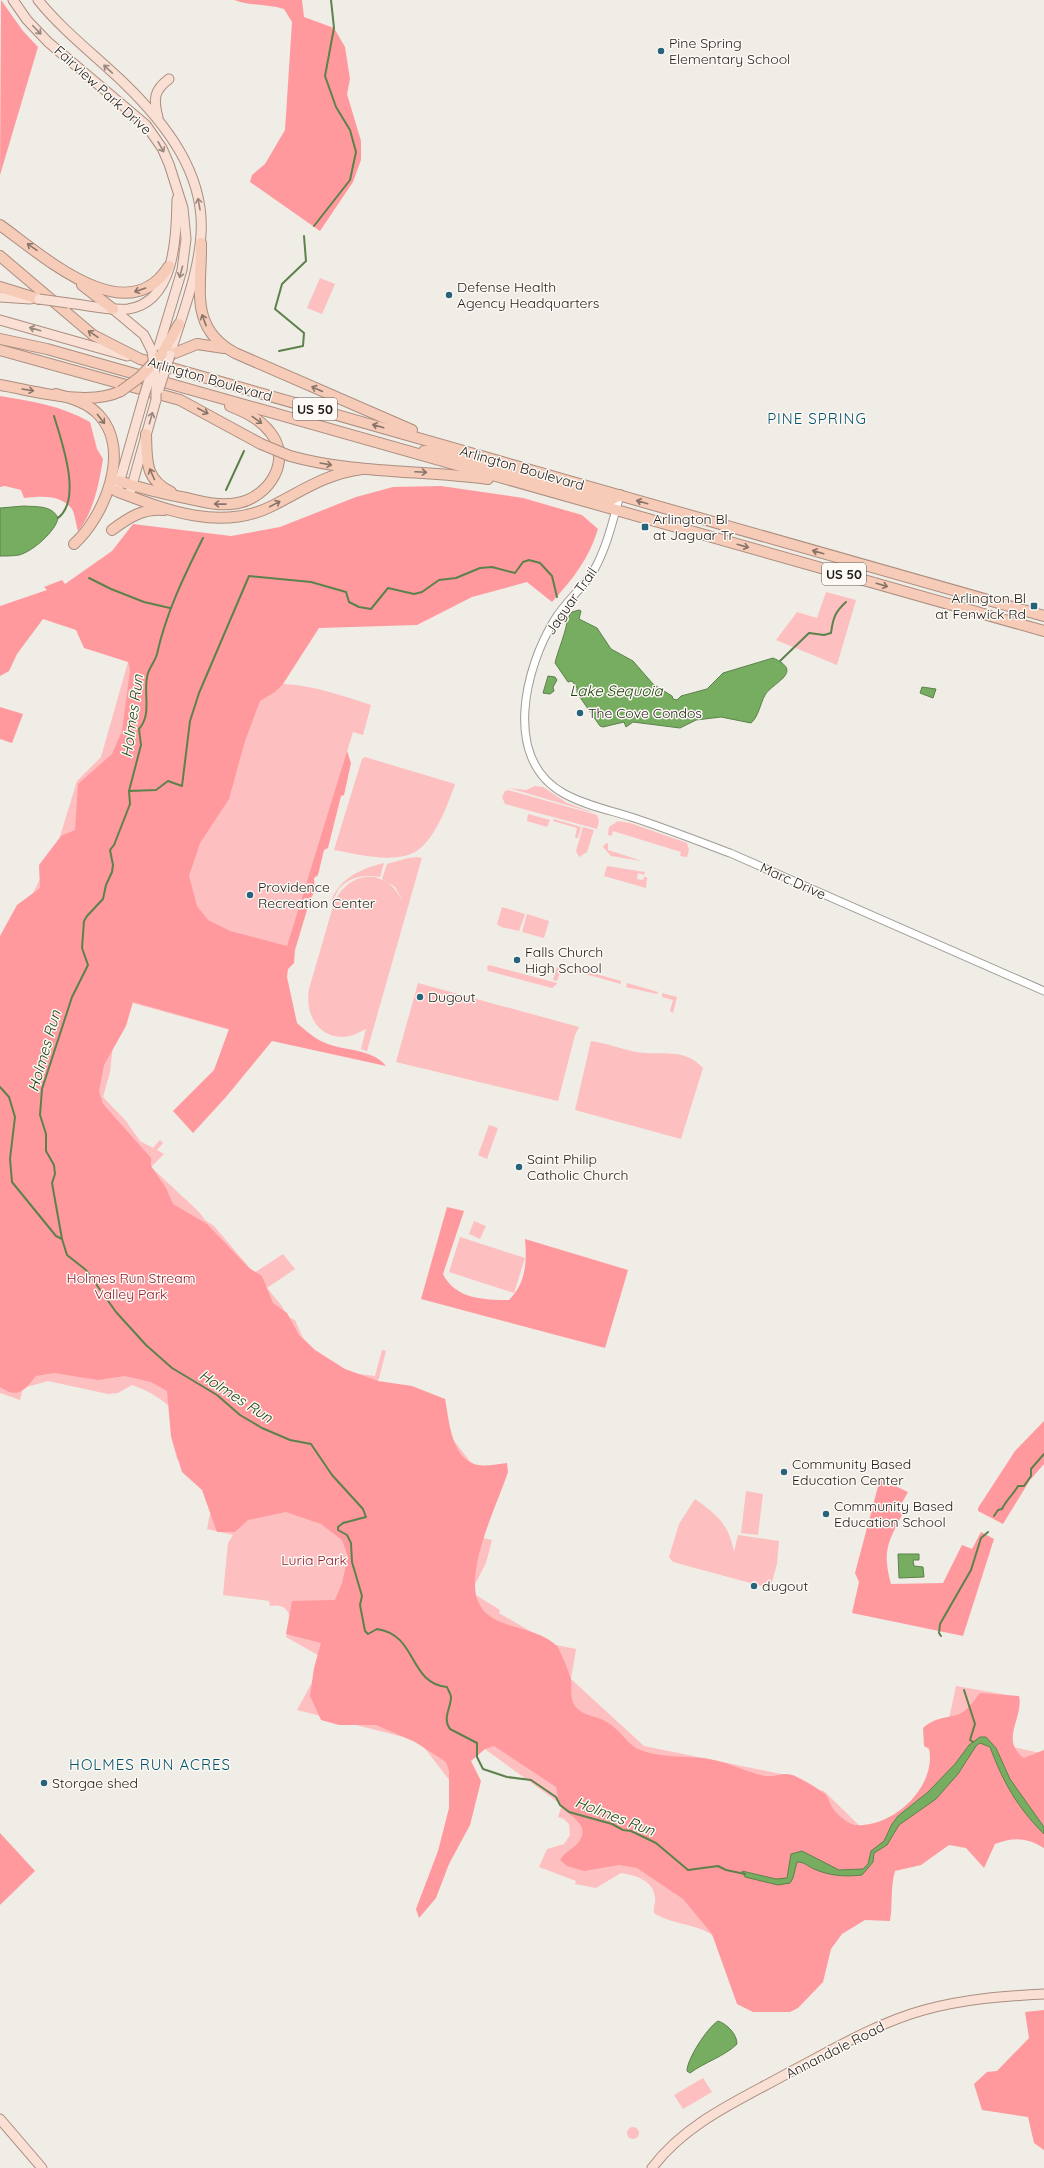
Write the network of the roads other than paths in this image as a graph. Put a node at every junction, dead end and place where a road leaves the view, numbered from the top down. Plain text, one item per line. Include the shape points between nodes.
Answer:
1 (13, 0) edge
2 (38, 0) edge
3 (169, 78) dead end
4 (159, 120) junction
5 (178, 189) junction
6 (0, 225) edge
7 (201, 242) junction
8 (0, 256) edge
9 (169, 266) junction
10 (62, 269) junction
11 (0, 287) edge
12 (0, 297) edge
13 (39, 299) junction
14 (113, 309) junction
15 (0, 320) edge
16 (179, 324) joint
17 (0, 335) edge
18 (0, 339) edge
19 (47, 349) junction
20 (0, 350) edge
21 (228, 350) junction
22 (160, 353) junction
23 (140, 359) junction
24 (154, 364) junction
25 (170, 384) junction
26 (0, 385) edge
27 (56, 394) junction
28 (156, 400) junction
29 (146, 434) junction
30 (456, 449) junction
31 (404, 450) junction
32 (362, 469) junction
33 (118, 486) junction
34 (132, 486) junction
35 (536, 487) junction
36 (129, 496) junction
37 (620, 496) junction
38 (182, 497) junction
39 (616, 510) junction
40 (184, 512) junction
41 (112, 530) dead end
42 (74, 544) dead end
43 (1044, 616) edge
44 (1044, 631) edge
45 (542, 776) joint
46 (1044, 991) edge
47 (1044, 1994) edge
48 (0, 2119) edge
49 (42, 2168) edge
50 (652, 2168) edge

1 -> 5 main road, Fairview Park Drive via 27,20 48,42 146,125 162,148
4 -> 2 main road, Fairview Park Drive via 125,84 53,18
3 - 4 main road via 159,87 154,99
7 -> 4 main road, Fairview Park Drive via 201,218 193,182 182,154
5 - 9 main road via 176,236
5 -> 22 main road, Fairview Park Drive via 186,226 184,254
10 -> 6 highway
7 - 16 main road, Fairview Park Drive
21 -> 7 highway via 213,337 202,314
23 -> 8 highway via 87,331
9 -> 10 highway via 164,274 147,288 127,293 94,286
9 - 14 main road via 161,289 150,300 136,307
10 - 14 highway
11 - 13 highway
12 - 13 main road
13 - 14 main road, bridge
14 - 22 main road via 144,335
23 -> 15 main road, Arlington Boulevard / US 50
16 - 22 highway
17 - 19 main road, Arlington Boulevard / US 50
18 - 19 highway
19 - 25 highway, Arlington Boulevard / US 50
20 -> 32 highway, bridge via 180,400 261,444 290,456 309,462
21 - 22 highway via 197,344
30 -> 21 highway
22 - 24 highway, bridge
22 - 24 main road, bridge
22 - 28 main road, Fairview Park Drive, bridge
30 -> 23 highway, Arlington Boulevard / US 50
24 - 27 highway, bridge via 140,377 112,395 92,398
24 - 28 main road, bridge
24 - 33 main road, bridge
25 - 31 highway, Arlington Boulevard / US 50
25 -> 38 highway via 248,414 265,426 278,446 276,474 267,488 257,496 239,503 220,504 208,504
26 -> 27 highway
27 -> 42 highway via 75,400 93,410 105,424 112,442 113,472 106,499 91,527
29 -> 28 main road, Fairview Park Drive
29 - 34 main road, Fairview Park Drive
38 -> 29 highway via 164,489 153,479 147,462
30 - 37 highway, Arlington Boulevard / US 50
31 - 35 highway, Arlington Boulevard / US 50
31 - 37 highway via 437,451 611,500
32 -> 35 highway via 454,475
40 -> 32 highway via 209,518 227,519 244,516 273,506 332,474
33 - 34 highway
33 - 36 highway
34 - 36 main road, Fairview Park Drive
34 - 38 highway
35 - 39 highway, Arlington Boulevard / US 50
36 - 40 highway
37 - 39 street, Jaguar Trail
43 -> 37 highway, Arlington Boulevard / US 50
39 -> 44 highway, Arlington Boulevard / US 50
39 - 45 street, Jaguar Trail via 594,571 555,618 532,670 525,702 526,732 529,751
40 - 41 highway via 153,509 131,517
45 - 46 street, Marc Drive via 573,798 730,853
47 - 50 main road, Annandale Road via 974,1999 943,2005 872,2029 710,2117 679,2140
48 - 49 main road

